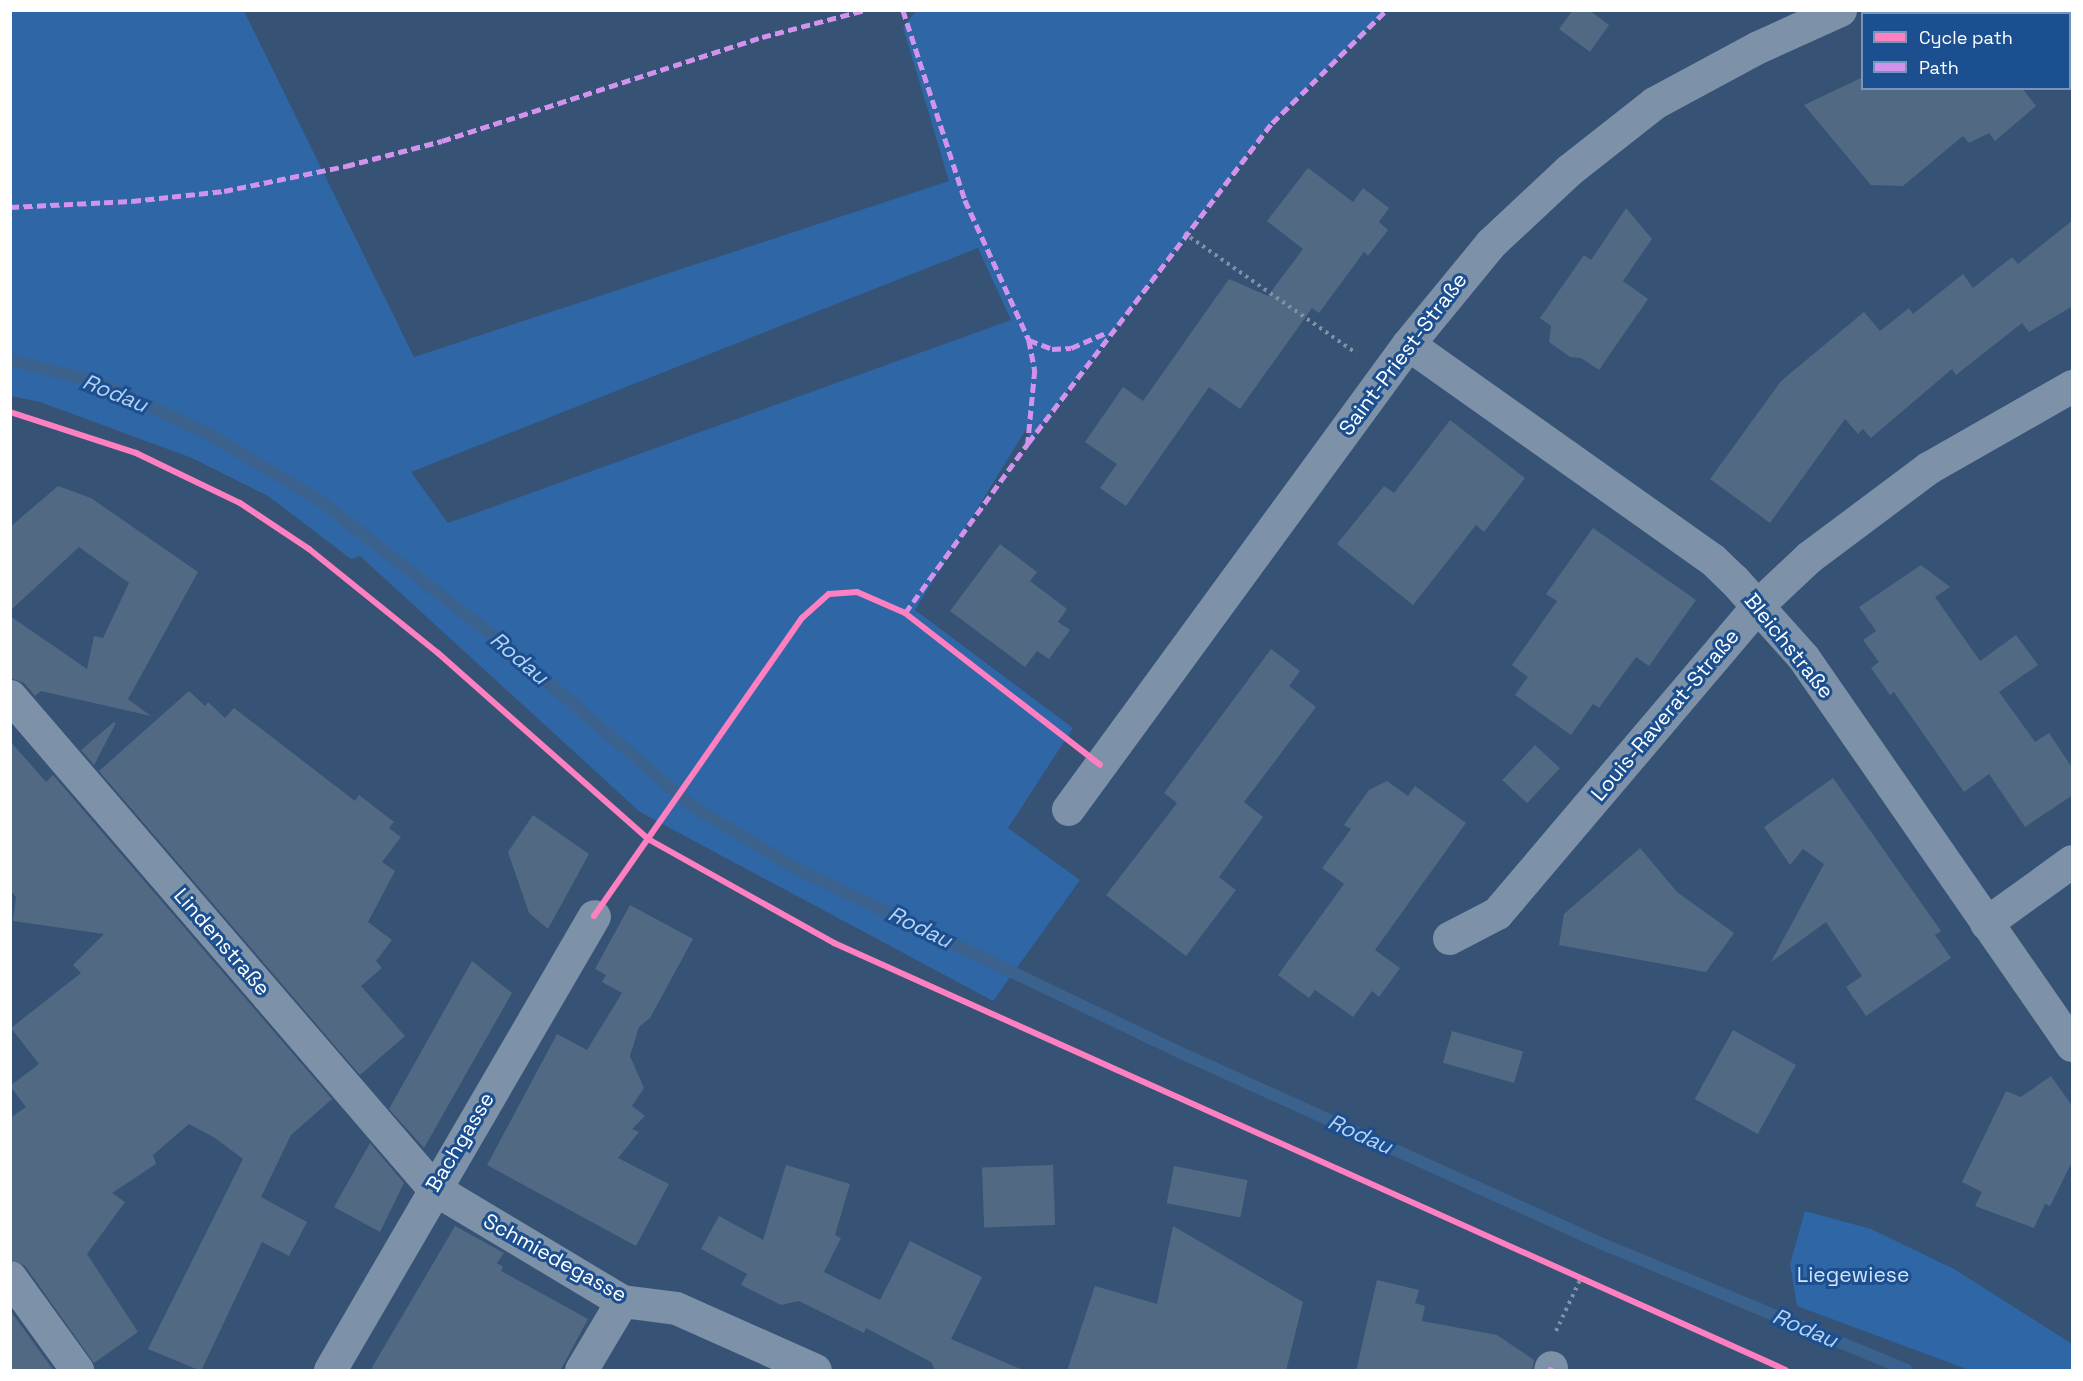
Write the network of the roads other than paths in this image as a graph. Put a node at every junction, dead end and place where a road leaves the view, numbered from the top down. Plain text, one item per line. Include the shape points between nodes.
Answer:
1 (1840, 10) edge
2 (1408, 344) junction
3 (2073, 386) edge
4 (1758, 605) junction
5 (10, 696) edge
6 (1068, 809) dead end
7 (2073, 861) edge
8 (594, 916) dead end
9 (1986, 923) junction
10 (1449, 938) dead end
11 (2073, 1045) edge
12 (433, 1188) junction
13 (10, 1277) edge
14 (622, 1301) junction
15 (77, 1371) edge
16 (330, 1371) edge
17 (581, 1371) edge
18 (815, 1371) edge

1 - 2 street, Saint-Priest-Straße via 1696,78 1609,136 1491,243
2 - 4 street, Bleichstraße via 1712,559
2 - 6 street, Saint-Priest-Straße
3 - 4 street, Louis-Raverat-Straße via 2000,424 1886,497 1809,557
4 - 9 street, Bleichstraße via 1803,657
4 - 10 street, Louis-Raverat-Straße via 1497,913
5 - 12 street, Lindenstraße
7 - 9 street
8 - 12 street, Bachgasse
9 - 11 street, Bleichstraße
12 - 14 street, Schmiedegasse
12 - 16 street, Bachgasse
13 - 15 street
14 - 17 street
14 - 18 street, Schmiedegasse via 676,1308

